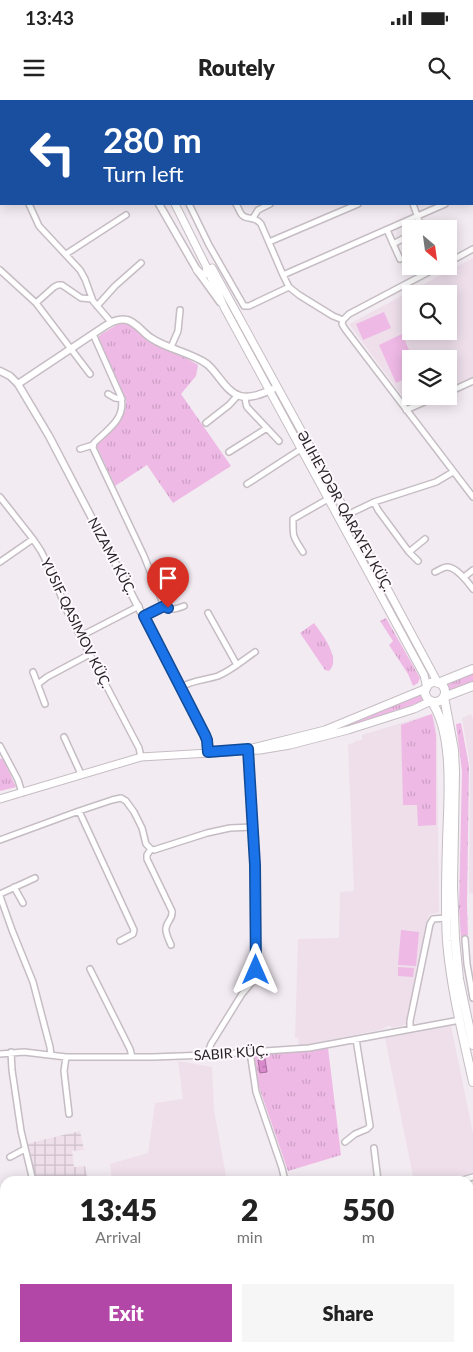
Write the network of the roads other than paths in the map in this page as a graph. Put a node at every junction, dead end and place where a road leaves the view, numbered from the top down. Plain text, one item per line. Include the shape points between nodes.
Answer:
1 (29, 205) edge
2 (160, 205) edge
3 (176, 205) edge
4 (177, 205) edge
5 (189, 205) edge
6 (237, 205) edge
7 (268, 205) edge
8 (356, 205) edge
9 (413, 205) edge
10 (443, 205) edge
11 (126, 215) dead end
12 (417, 216) junction
13 (253, 218) junction
14 (419, 220) edge
15 (387, 230) junction
16 (402, 239) edge
17 (269, 242) junction
18 (393, 244) junction
19 (473, 249) edge
20 (66, 254) junction
21 (458, 257) edge
22 (400, 258) dead end
23 (141, 263) dead end
24 (206, 266) junction
25 (0, 270) edge
26 (197, 270) junction
27 (283, 275) junction
28 (423, 275) edge
29 (289, 287) junction
30 (92, 299) junction
31 (36, 303) junction
32 (97, 306) junction
33 (224, 307) junction
34 (180, 310) dead end
35 (343, 320) junction
36 (112, 322) junction
37 (92, 334) junction
38 (252, 339) junction
39 (171, 347) junction
40 (72, 349) junction
41 (0, 371) edge
42 (90, 374) dead end
43 (473, 381) edge
44 (18, 384) junction
45 (277, 386) junction
46 (457, 388) edge
47 (270, 390) junction
48 (108, 394) dead end
49 (238, 395) junction
50 (246, 397) junction
51 (122, 399) junction
52 (417, 405) edge
53 (406, 410) junction
54 (206, 423) dead end
55 (267, 428) junction
56 (279, 441) dead end
57 (307, 442) junction
58 (93, 446) junction
59 (300, 448) junction
60 (80, 449) dead end
61 (229, 452) dead end
62 (454, 472) junction
63 (247, 484) dead end
64 (0, 497) edge
65 (473, 497) edge
66 (328, 499) junction
67 (374, 502) junction
68 (347, 515) junction
69 (33, 539) junction
70 (425, 539) dead end
71 (303, 552) dead end
72 (409, 552) junction
73 (418, 561) dead end
74 (0, 562) edge
75 (473, 570) edge
76 (434, 572) dead end
77 (184, 576) dead end
78 (464, 577) junction
79 (473, 589) edge
80 (158, 590) junction
81 (390, 595) junction
82 (382, 599) junction
83 (139, 606) junction
84 (164, 606) junction
85 (184, 606) dead end
86 (208, 613) dead end
87 (144, 616) junction
88 (81, 636) junction
89 (255, 652) dead end
90 (90, 654) junction
91 (238, 665) junction
92 (473, 669) edge
93 (33, 672) dead end
94 (438, 683) junction
95 (38, 684) junction
96 (473, 686) edge
97 (181, 687) junction
98 (427, 688) junction
99 (444, 697) junction
100 (431, 701) junction
101 (45, 704) dead end
102 (64, 737) dead end
103 (0, 746) edge
104 (248, 749) junction
105 (208, 752) junction
106 (141, 757) junction
107 (80, 774) junction
108 (22, 793) junction
109 (0, 800) edge
110 (79, 811) junction
111 (253, 827) junction
112 (0, 840) edge
113 (150, 849) junction
114 (36, 878) dead end
115 (14, 887) junction
116 (0, 895) edge
117 (23, 903) dead end
118 (446, 918) junction
119 (465, 939) dead end
120 (120, 941) dead end
121 (171, 945) dead end
122 (90, 969) dead end
123 (473, 998) edge
124 (469, 1005) edge
125 (460, 1020) junction
126 (410, 1028) junction
127 (356, 1039) junction
128 (473, 1045) edge
129 (11, 1052) junction
130 (250, 1052) junction
131 (0, 1054) edge
132 (51, 1055) junction
133 (207, 1055) junction
134 (66, 1057) junction
135 (132, 1057) junction
136 (473, 1082) edge
137 (69, 1114) dead end
138 (344, 1142) dead end
139 (374, 1148) dead end
140 (25, 1149) junction
141 (10, 1157) dead end
142 (32, 1176) edge
143 (284, 1176) edge
144 (377, 1176) edge

1 - 20 street via 39,226
2 - 26 street
3 - 24 main road
4 - 38 main road
5 - 29 street via 244,306
6 - 13 street via 242,215
7 - 13 street via 258,210
8 - 17 street
9 - 12 street
10 - 12 street
11 - 20 street
12 - 14 street
12 - 15 street
13 - 17 street via 261,224
15 - 18 street
15 - 27 street
16 - 18 street
17 - 27 street
18 - 22 street
19 - 21 street
20 - 30 street via 83,275
23 - 32 street
24 - 26 main road via 205,274
24 - 33 main road
25 - 31 street
26 - 33 street
27 - 29 street
28 - 35 street
29 - 35 street
30 - 31 street via 81,298 58,285
30 - 32 street
31 - 40 street
32 - 36 street
33 - 38 main road
33 - 47 main road, ƏLIHEYDƏR QARAYEV KÜÇ.
34 - 39 street via 178,331
35 - 53 street via 345,329
36 - 37 street
36 - 39 street via 128,320 151,338
37 - 40 street
37 - 51 street
38 - 45 main road, ƏLIHEYDƏR QARAYEV KÜÇ.
39 - 49 street via 206,364
40 - 42 street
40 - 44 street
41 - 44 street, NIZAMI KÜÇ.
43 - 46 street
44 - 83 street, NIZAMI KÜÇ.
45 - 47 street
45 - 57 main road, ƏLIHEYDƏR QARAYEV KÜÇ.
47 - 50 street
47 - 59 main road, ƏLIHEYDƏR QARAYEV KÜÇ.
48 - 51 street
49 - 50 street
49 - 54 street
50 - 55 street via 247,407
51 - 58 street via 120,416
52 - 53 street
53 - 62 street
55 - 56 street
55 - 61 street
57 - 59 main road via 301,441
57 - 68 main road, ƏLIHEYDƏR QARAYEV KÜÇ.
58 - 60 street
58 - 80 street
59 - 63 street
59 - 66 main road, ƏLIHEYDƏR QARAYEV KÜÇ.
62 - 65 street
62 - 67 street via 436,482
64 - 69 street
66 - 71 street via 293,518 293,535
66 - 82 main road, ƏLIHEYDƏR QARAYEV KÜÇ.
67 - 68 street
67 - 72 street
68 - 81 main road, ƏLIHEYDƏR QARAYEV KÜÇ.
69 - 74 street
69 - 88 street
70 - 72 street
72 - 73 street
75 - 78 street
76 - 78 street via 449,567
77 - 80 street
78 - 79 street
80 - 84 street
81 - 82 main road
81 - 94 main road, ƏLIHEYDƏR QARAYEV KÜÇ.
82 - 98 main road, ƏLIHEYDƏR QARAYEV KÜÇ. via 425,677
83 - 87 street, NIZAMI KÜÇ.
83 - 88 street
84 - 85 street via 173,610
84 - 87 street
86 - 91 street
87 - 97 street, NIZAMI KÜÇ.
88 - 90 street
89 - 91 street
90 - 95 street
90 - 106 street
91 - 97 street via 220,675
92 - 94 main road
93 - 95 street
94 - 98 main road
94 - 99 main road via 444,688
95 - 101 street
96 - 99 main road
97 - 105 street, NIZAMI KÜÇ. via 207,738
98 - 100 main road via 426,694
98 - 104 main road via 324,730
99 - 100 main road via 437,702
99 - 124 main road via 456,772 453,885 458,967
100 - 104 main road via 326,736 270,749
100 - 118 main road via 440,719 447,759
102 - 107 street
103 - 108 street
104 - 105 main road
104 - 111 street
105 - 106 main road
106 - 107 main road
107 - 108 main road
108 - 109 main road
110 - 112 street
110 - 113 street via 123,799 138,818
110 - 120 street via 134,930 133,934
111 - 113 street via 224,830 159,850
111 - 133 street via 255,975
113 - 121 street via 147,859 172,912 166,930
114 - 115 street
115 - 116 street
115 - 117 street
116 - 132 street via 33,982
118 - 125 main road via 451,974
118 - 126 street via 433,919 430,924
119 - 123 street
122 - 135 street
124 - 128 main road
125 - 126 street, SABIR KÜÇ.
125 - 136 main road
126 - 127 street, SABIR KÜÇ.
127 - 130 street, SABIR KÜÇ. via 316,1047
127 - 138 street via 370,1126
129 - 131 street, SABIR KÜÇ.
129 - 132 street, SABIR KÜÇ.
129 - 140 street
130 - 133 street, SABIR KÜÇ.
130 - 143 street via 256,1092
132 - 134 street, SABIR KÜÇ.
133 - 135 street, SABIR KÜÇ.
134 - 135 street, SABIR KÜÇ.
134 - 137 street via 64,1071
139 - 144 street
140 - 141 street
140 - 142 street

